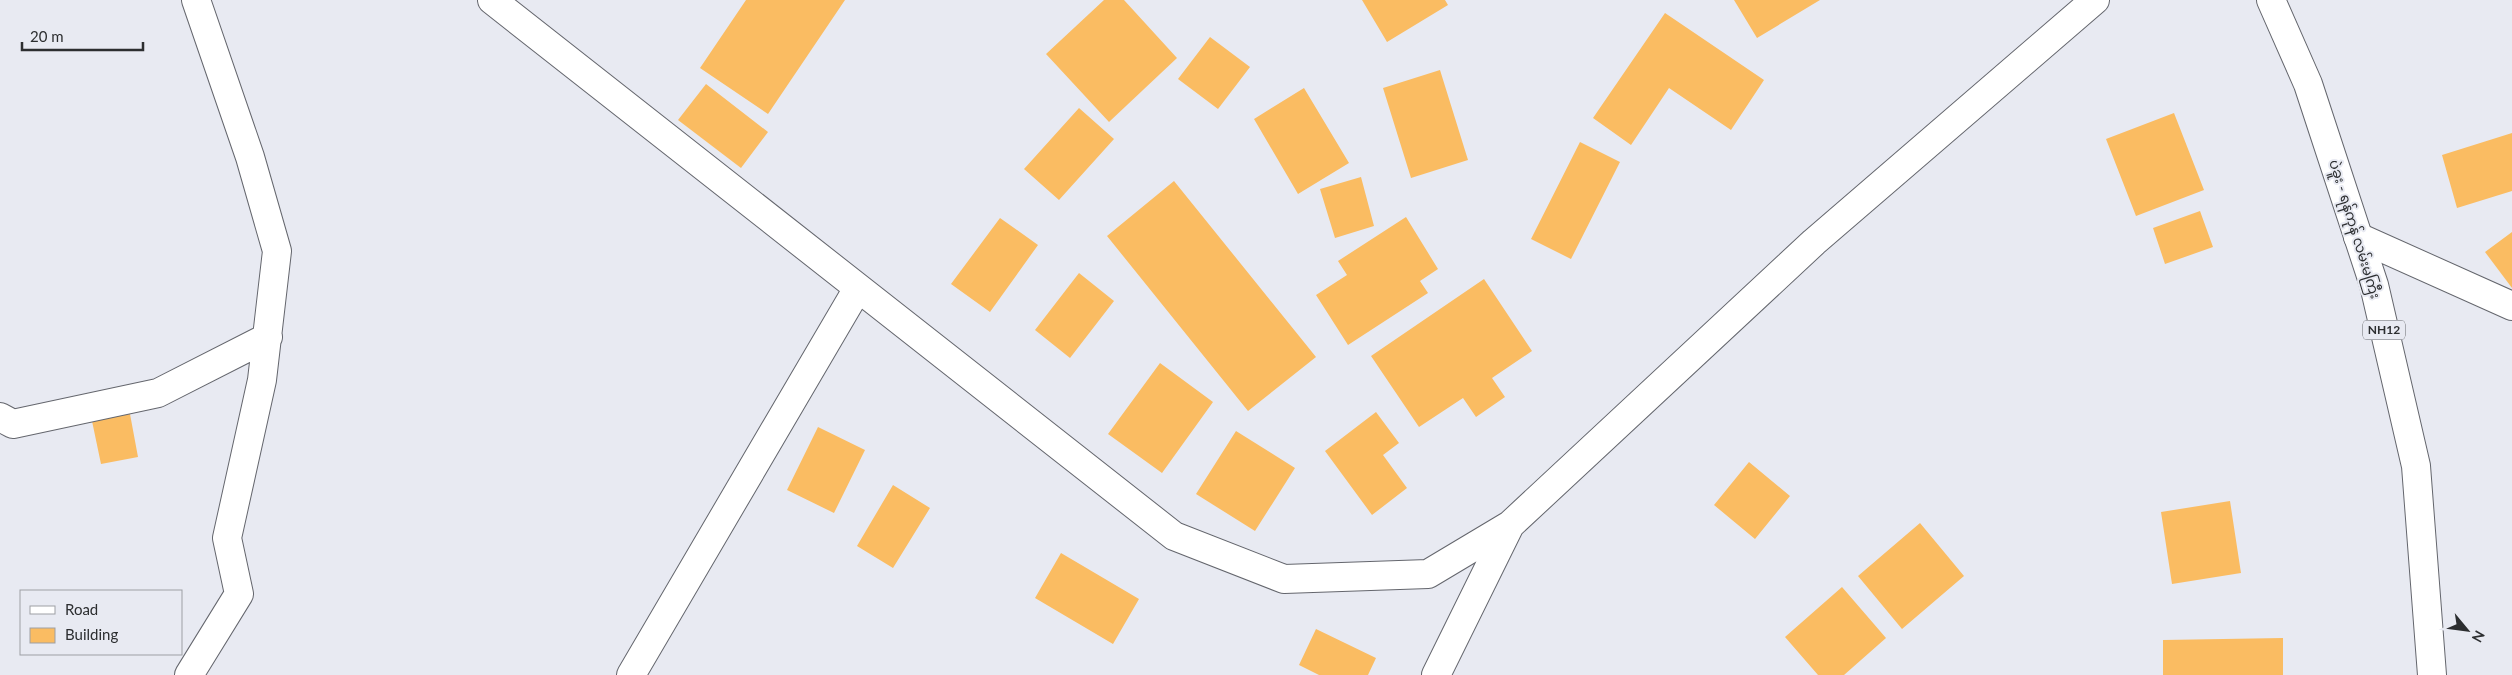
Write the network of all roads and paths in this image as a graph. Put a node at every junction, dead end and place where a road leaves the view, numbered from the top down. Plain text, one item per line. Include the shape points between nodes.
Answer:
1 (196, 0) edge
2 (492, 0) edge
3 (2095, 0) edge
4 (2270, 0) edge
5 (2358, 237) junction
6 (858, 288) junction
7 (2512, 306) edge
8 (268, 337) junction
9 (0, 418) edge
10 (1510, 526) junction
11 (189, 675) edge
12 (631, 675) edge
13 (1436, 675) edge
14 (2432, 675) edge

1 - 8 main road via 250,157 277,251
2 - 6 main road
3 - 10 main road via 1814,242
4 - 5 main road, ပဲခူး - ရန်ကုန် လမ်းမကြီး / NH12 via 2308,84
5 - 7 main road
5 - 14 main road, ပဲခူး - ရန်ကုန် လမ်းမကြီး / NH12 via 2374,284 2416,466
6 - 10 main road via 1174,536 1284,579 1428,574
6 - 12 main road
8 - 9 main road via 158,393 13,424
8 - 11 main road via 262,380 227,538 239,594
10 - 13 main road

